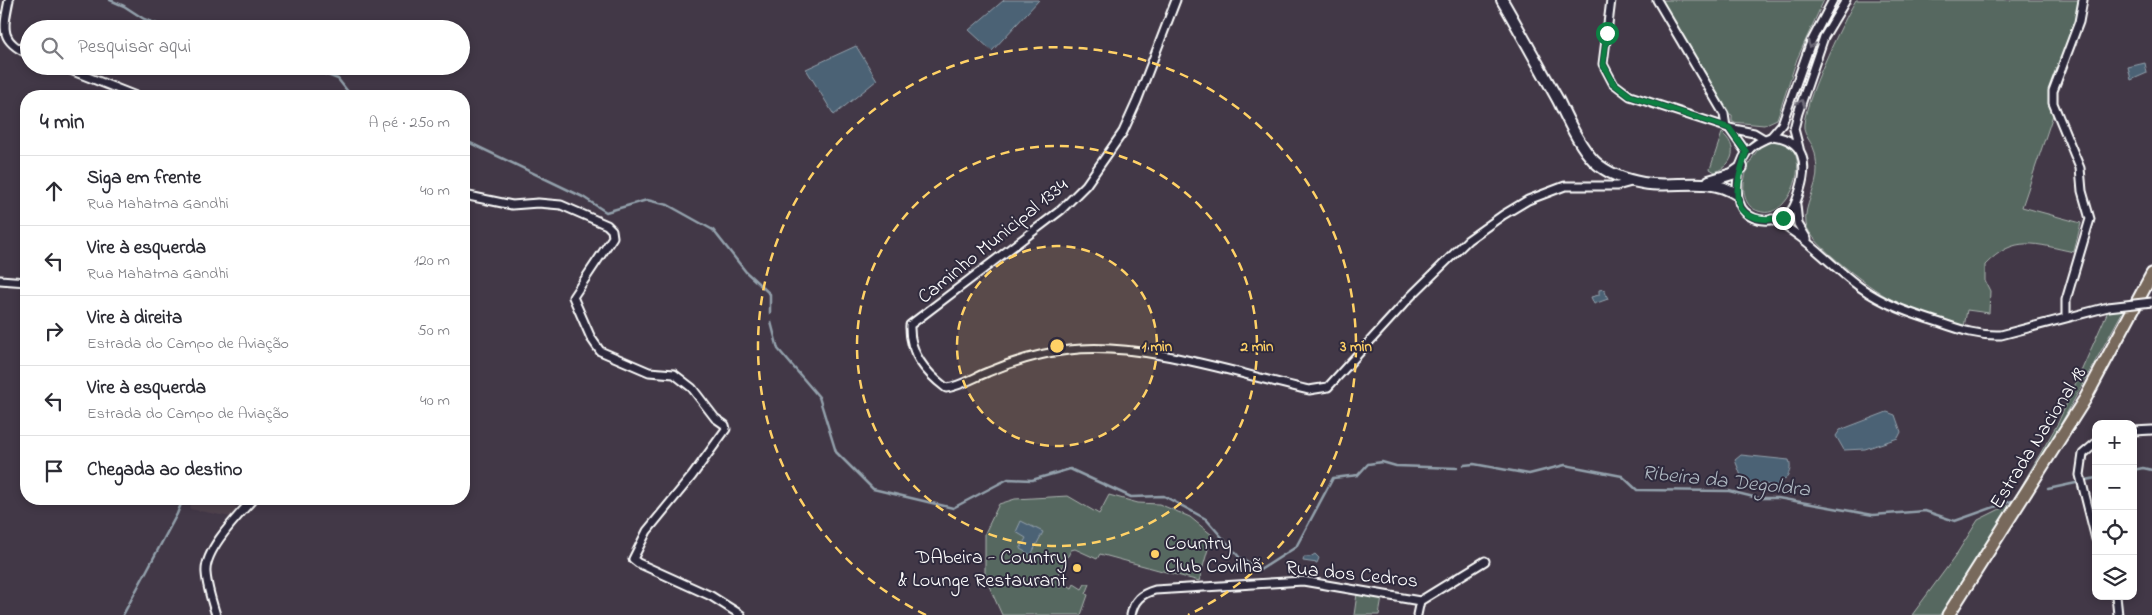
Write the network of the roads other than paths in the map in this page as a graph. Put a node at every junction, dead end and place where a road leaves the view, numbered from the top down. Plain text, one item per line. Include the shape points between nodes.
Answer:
1 (9, 0) edge
2 (1176, 0) edge
3 (1502, 0) edge
4 (1611, 0) edge
5 (1657, 0) edge
6 (1832, 0) edge
7 (1846, 0) edge
8 (2083, 0) edge
9 (20, 50) edge
10 (83, 75) edge
11 (121, 90) edge
12 (1728, 128) junction
13 (1768, 138) junction
14 (1799, 150) junction
15 (1746, 152) junction
16 (1742, 167) junction
17 (1635, 181) junction
18 (1705, 183) junction
19 (1736, 194) junction
20 (470, 196) edge
21 (1796, 204) junction
22 (1772, 219) junction
23 (1814, 247) junction
24 (2152, 274) edge
25 (0, 280) edge
26 (20, 282) edge
27 (2152, 302) edge
28 (2066, 317) junction
29 (2152, 430) edge
30 (2137, 431) edge
31 (2092, 446) edge
32 (247, 505) edge
33 (2092, 523) edge
34 (1485, 561) dead end
35 (1420, 600) junction
36 (2116, 600) edge
37 (216, 615) edge
38 (741, 615) edge
39 (1130, 615) edge
40 (1417, 615) edge
41 (1948, 615) edge
42 (2118, 615) edge

1 - 9 street via 6,38
2 - 17 street, Caminho Municipal 1334 via 1123,132 1086,185 1061,210 910,325 913,348 919,362 946,388 1038,356 1098,348 1134,351 1309,390 1328,387 1411,296 1468,240 1503,215 1528,200 1565,186 1617,186
3 - 17 main road via 1589,155 1611,173
4 - 12 street via 1603,64 1613,83 1630,96
5 - 12 street via 1724,114
6 -> 13 street via 1811,42 1782,124
14 -> 7 street via 1794,129 1798,113 1824,38
8 - 28 street via 2053,103 2080,168 2090,220 2066,300
10 - 11 street
12 - 13 street
12 - 15 street
13 - 14 street via 1785,137
13 - 15 street
14 - 21 street via 1804,158 1805,176
15 - 16 street
16 - 18 main road
16 - 19 street
17 - 18 main road via 1667,185
18 - 19 main road
19 - 22 street via 1740,207 1749,216
20 - 38 street via 512,205 561,205 612,230 613,237 573,297 592,340 602,353 649,372 674,374 692,388 726,429 647,531 633,559 712,596
21 - 22 street via 1783,218
21 - 23 street via 1798,224
22 - 23 street
23 - 28 street via 1882,302 1967,332 2000,335
24 - 41 main road, Estrada Nacional 18 via 2085,400
25 - 26 street
27 - 28 street, bridge via 2108,307
29 - 30 street
31 - 33 street via 2083,454 2080,475
32 - 37 street via 207,561 206,572
34 - 35 street, Rua dos Cedros
35 - 39 street, Rua dos Cedros via 1323,582 1281,581 1145,592
35 - 40 street
36 - 42 street

